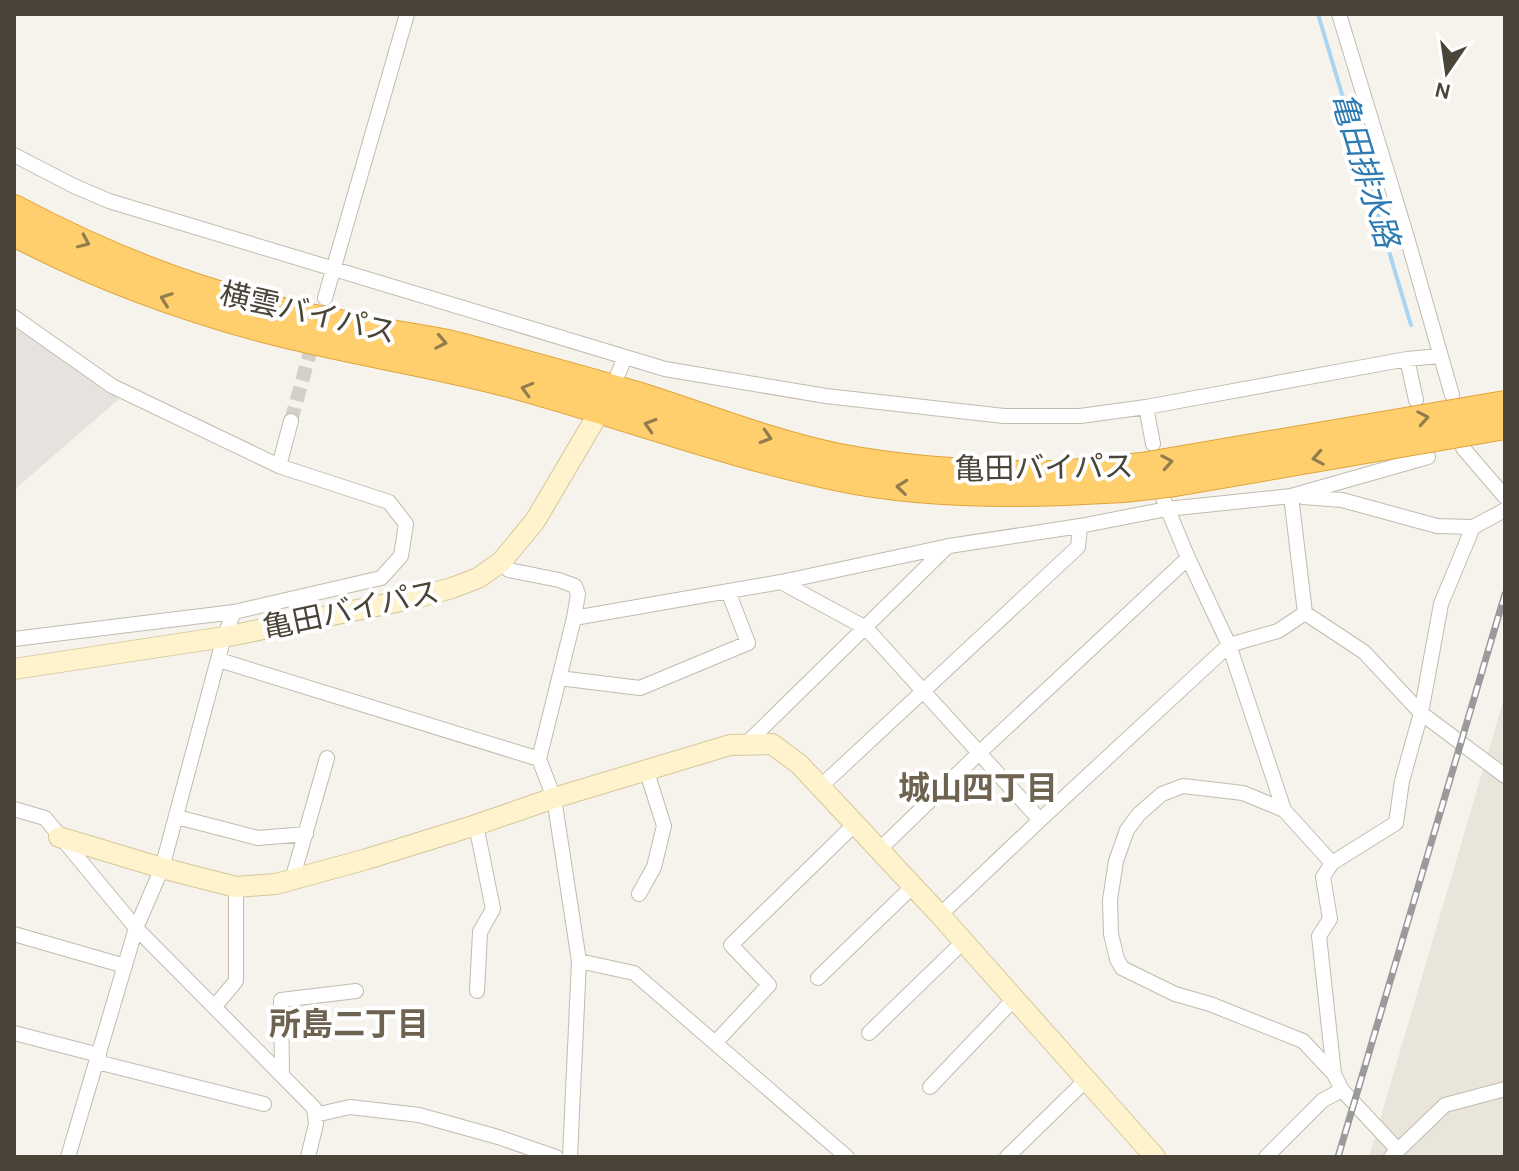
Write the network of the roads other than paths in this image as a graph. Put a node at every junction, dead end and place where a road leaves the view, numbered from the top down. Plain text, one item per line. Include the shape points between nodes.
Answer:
1 (407, 14) edge
2 (1339, 14) edge
3 (14, 155) edge
4 (14, 208) edge
5 (14, 233) edge
6 (333, 270) junction
7 (325, 298) tunnel mouth
8 (14, 317) edge
9 (1440, 356) junction
10 (625, 357) junction
11 (1407, 359) junction
12 (1452, 395) dead end
13 (607, 399) junction
14 (1416, 400) dead end
15 (1505, 404) edge
16 (1146, 407) junction
17 (291, 421) tunnel mouth
18 (1505, 426) edge
19 (1153, 444) dead end
20 (1463, 448) dead end
21 (1428, 457) dead end
22 (279, 466) junction
23 (1062, 483) junction
24 (1291, 496) junction
25 (1505, 497) edge
26 (1165, 504) junction
27 (1505, 510) edge
28 (1080, 526) junction
29 (1473, 527) junction
30 (949, 546) junction
31 (1188, 558) junction
32 (501, 562) junction
33 (781, 582) junction
34 (728, 591) junction
35 (234, 612) junction
36 (1305, 613) junction
37 (574, 618) junction
38 (866, 628) junction
39 (224, 637) junction
40 (14, 639) edge
41 (1229, 645) junction
42 (219, 660) junction
43 (14, 669) edge
44 (559, 678) junction
45 (923, 691) junction
46 (1421, 713) junction
47 (746, 744) junction
48 (979, 753) junction
49 (327, 758) dead end
50 (539, 759) junction
51 (646, 769) junction
52 (1505, 776) edge
53 (820, 787) junction
54 (554, 798) junction
55 (14, 809) edge
56 (1284, 810) junction
57 (177, 817) junction
58 (1040, 820) junction
59 (855, 824) junction
60 (476, 825) junction
61 (306, 834) junction
62 (59, 837) junction
63 (879, 850) junction
64 (1332, 863) junction
65 (162, 868) junction
66 (292, 880) junction
67 (913, 886) junction
68 (236, 887) junction
69 (639, 894) dead end
70 (940, 915) junction
71 (136, 928) junction
72 (14, 934) edge
73 (963, 942) junction
74 (579, 961) junction
75 (125, 966) junction
76 (818, 978) dead end
77 (356, 991) dead end
78 (477, 991) dead end
79 (1014, 999) junction
80 (215, 1006) junction
81 (14, 1033) edge
82 (869, 1033) dead end
83 (715, 1043) junction
84 (98, 1058) junction
85 (282, 1074) junction
86 (1334, 1074) junction
87 (1086, 1080) junction
88 (930, 1087) dead end
89 (1505, 1089) edge
90 (1342, 1090) junction
91 (264, 1104) dead end
92 (315, 1115) junction
93 (1394, 1153) edge
94 (68, 1157) edge
95 (308, 1157) edge
96 (556, 1157) edge
97 (570, 1157) edge
98 (847, 1157) edge
99 (1007, 1157) edge
100 (1154, 1157) edge
101 (1266, 1157) edge

1 - 6 street
2 - 9 street
3 - 6 street via 109,201
4 -> 13 highway, 横雲バイパス via 134,264 219,294 452,344
13 -> 5 highway, 横雲バイパス via 473,375 214,315 84,267
6 - 7 street
6 - 10 street
8 - 22 street via 112,386
9 - 11 street
9 - 12 street
10 - 13 street
10 - 16 street via 665,369 826,396 1004,416 1080,416
11 - 14 street
11 - 16 street
13 - 23 highway, 亀田バイパス via 740,452 880,485 1010,494
13 - 32 street, 亀田バイパス via 535,521
23 -> 15 highway, 亀田バイパス, bridge
16 - 19 street
17 - 22 street
18 -> 23 highway, 亀田バイパス, bridge via 1175,483 1124,489
20 - 25 street
21 - 24 street
22 - 35 street via 389,502 406,524 401,556 381,578
24 - 26 street
24 - 29 street via 1342,500 1437,526
24 - 36 street
26 - 28 street
26 - 31 street
27 - 29 street
28 - 30 street
28 - 45 street via 1078,547
29 - 46 street via 1441,604
30 - 33 street
30 - 38 street
31 - 41 street
31 - 48 street
32 - 37 street via 509,570 575,586
32 - 39 street, 亀田バイパス via 478,578 416,598
33 - 34 street
33 - 38 street
34 - 37 street
34 - 44 street via 748,643 640,688
35 - 39 street
35 - 40 street
36 - 41 street via 1278,631
36 - 46 street via 1364,652
37 - 44 street
38 - 45 street
38 - 47 street
39 - 42 street
39 - 43 street, 亀田バイパス
41 - 56 street
41 - 58 street
42 - 50 street
42 - 57 street
44 - 50 street
45 - 48 street
45 - 53 street
46 - 52 street
46 - 64 street via 1396,823
47 - 51 street
47 - 53 street via 772,744
48 - 58 street
48 - 63 street
49 - 61 street
50 - 54 street
51 - 54 street
51 - 69 street via 664,826 654,867
53 - 59 street
54 - 60 street
54 - 74 street
55 - 62 street via 45,818
56 - 64 street
56 - 86 street via 1243,793 1183,786 1162,794 1127,830 1110,900 1111,934 1122,968 1175,994 1303,1041
57 - 61 street via 258,838
57 - 65 street
58 - 70 street
59 - 63 street
59 - 83 street via 731,945 769,985
60 - 66 street
60 - 78 street via 493,909 480,932
61 - 66 street
62 - 65 street
62 - 71 street
63 - 67 street
64 - 86 street via 1323,877 1330,919 1319,936
65 - 68 street
65 - 71 street
66 - 68 street
67 - 70 street
67 - 76 street
68 - 80 street via 236,981
70 - 73 street
71 - 75 street
71 - 80 street
72 - 75 street
73 - 79 street
73 - 82 street
74 - 83 street via 634,973
74 - 97 street
75 - 84 street
77 - 85 street via 281,1000
79 - 87 street
79 - 88 street
80 - 85 street
81 - 84 street
83 - 98 street
84 - 91 street
84 - 94 street
85 - 92 street
86 - 90 street
87 - 99 street
87 - 100 street
89 - 93 street via 1445,1105
90 - 93 street
90 - 101 street via 1323,1100
92 - 95 street
92 - 96 street via 350,1107 419,1115

